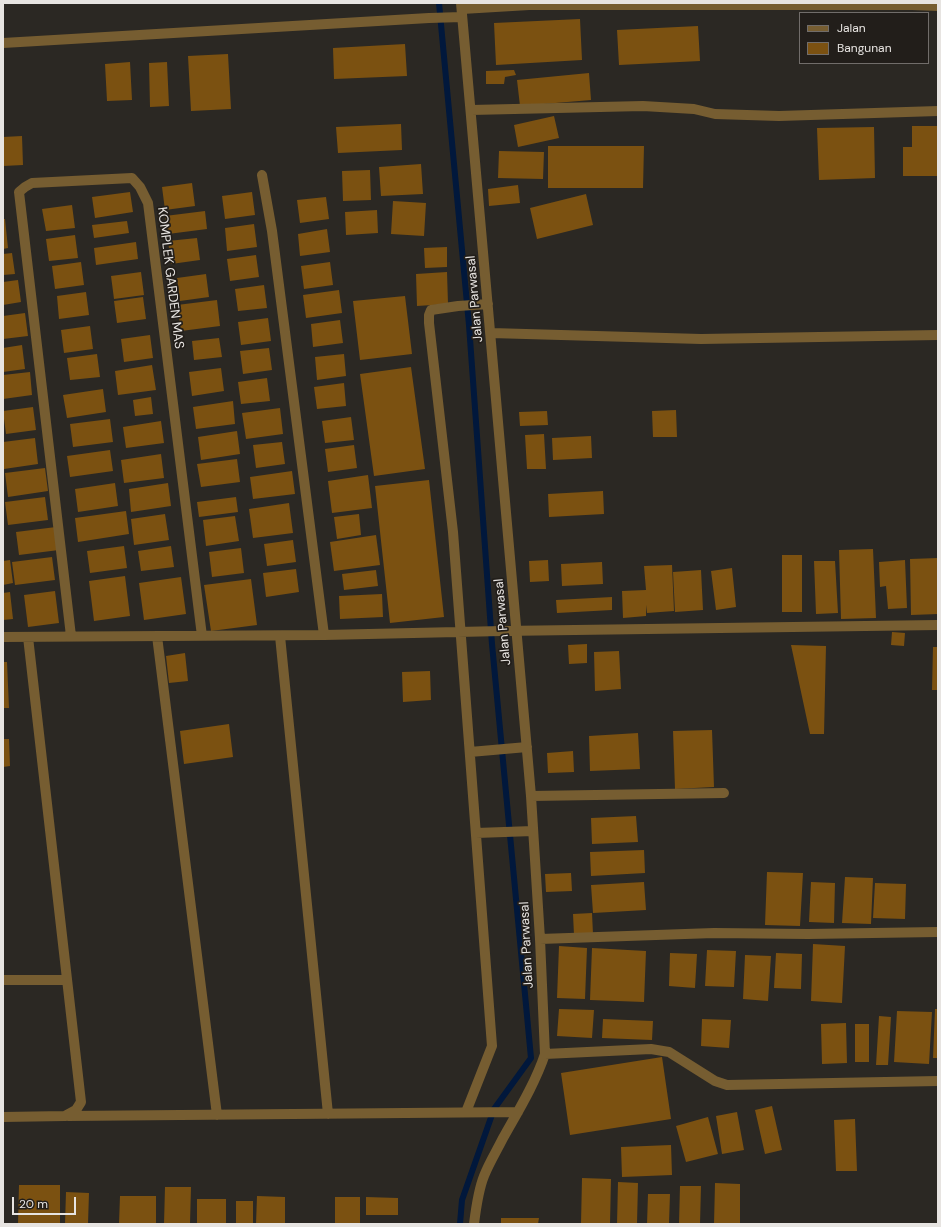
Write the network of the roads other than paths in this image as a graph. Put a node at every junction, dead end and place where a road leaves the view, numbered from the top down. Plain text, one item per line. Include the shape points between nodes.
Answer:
1 (938, 6) edge
2 (460, 11) edge
3 (3, 43) edge
4 (471, 110) junction
5 (938, 111) edge
6 (262, 175) dead end
7 (483, 305) junction
8 (491, 333) junction
9 (938, 335) edge
10 (938, 626) edge
11 (517, 631) junction
12 (461, 632) junction
13 (324, 635) junction
14 (71, 636) junction
15 (157, 636) junction
16 (202, 636) junction
17 (280, 636) junction
18 (3, 637) edge
19 (28, 637) junction
20 (527, 748) junction
21 (470, 752) junction
22 (724, 793) dead end
23 (531, 796) junction
24 (533, 831) junction
25 (476, 833) junction
26 (938, 932) edge
27 (540, 939) junction
28 (3, 980) edge
29 (67, 980) junction
30 (545, 1054) junction
31 (938, 1081) edge
32 (466, 1112) junction
33 (518, 1112) junction
34 (217, 1114) junction
35 (328, 1114) junction
36 (65, 1116) junction
37 (3, 1117) edge
38 (474, 1224) edge

1 - 2 street via 529,5
2 - 3 street via 428,18
2 - 4 street, Jalan Parwasal
4 - 5 street via 643,106 694,109 715,114 779,116
4 - 7 street, Jalan Parwasal
6 - 13 street via 273,239
7 - 8 street, Jalan Parwasal
7 - 12 street via 431,310 429,315 453,532
8 - 9 street via 701,339
8 - 11 street, Jalan Parwasal
10 - 11 street
11 - 12 street
11 - 20 street, Jalan Parwasal
12 - 13 street
12 - 21 street
13 - 17 street
14 - 15 street
14 - 16 street, KOMPLEK GARDEN MAS via 19,192 32,183 132,178 148,203
14 - 19 street
15 - 16 street
15 - 34 street
16 - 17 street
17 - 35 street
18 - 19 street
19 - 29 street
20 - 21 street
20 - 23 street, Jalan Parwasal
21 - 25 street
22 - 23 street
23 - 24 street, Jalan Parwasal
24 - 25 street
24 - 27 street, Jalan Parwasal
25 - 32 street via 492,1046
26 - 27 street via 714,933
27 - 30 street, Jalan Parwasal
28 - 29 street
29 - 36 street via 81,1102 76,1110
30 - 31 street via 651,1049 669,1052 715,1081 727,1085
30 - 33 street, Jalan Parwasal
32 - 33 street
32 - 35 street
33 - 38 street, Jalan Parwasal via 489,1164 478,1196
34 - 35 street
34 - 36 street
36 - 37 street

